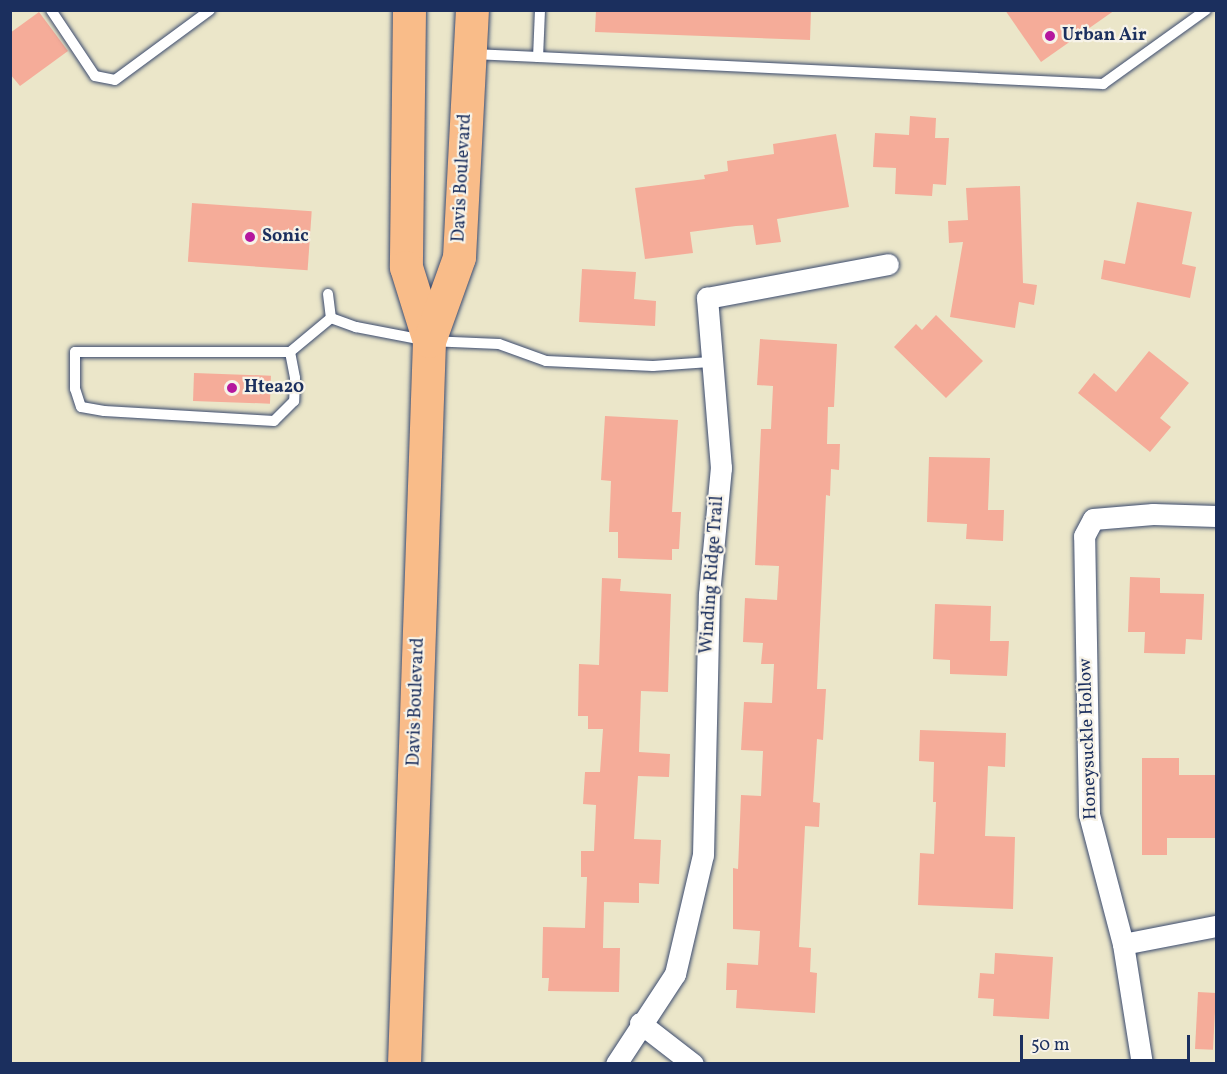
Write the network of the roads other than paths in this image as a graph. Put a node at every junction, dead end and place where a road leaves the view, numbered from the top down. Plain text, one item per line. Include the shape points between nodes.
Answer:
1 (51, 10) edge
2 (210, 10) edge
3 (409, 10) edge
4 (472, 10) edge
5 (540, 10) edge
6 (1206, 10) edge
7 (470, 54) junction
8 (538, 57) junction
9 (888, 264) dead end
10 (328, 294) dead end
11 (331, 318) junction
12 (429, 341) junction
13 (291, 352) junction
14 (710, 362) junction
15 (1216, 516) edge
16 (1216, 926) edge
17 (1123, 944) junction
18 (640, 1023) junction
19 (404, 1064) edge
20 (616, 1064) edge
21 (693, 1064) edge
22 (1142, 1064) edge

1 - 2 lane via 95,76 115,80
3 - 12 main road, Davis Boulevard via 406,267
4 - 7 main road, Davis Boulevard
5 - 8 lane
6 - 8 lane via 1103,84
7 - 8 lane
7 - 12 main road, Davis Boulevard via 459,257
9 - 14 street, Winding Ridge Trail via 707,298
10 - 11 lane
11 - 12 lane via 356,327
11 - 13 lane
12 - 14 lane via 500,344 546,361 652,366
12 - 19 main road, Davis Boulevard
13 - 13 lane via 294,400 274,420 81,407 75,389 75,352
14 - 18 street, Winding Ridge Trail via 722,468 709,594 703,855 675,974
15 - 17 street, Honeysuckle Hollow via 1153,514 1093,519 1083,536 1089,814
16 - 17 street
17 - 22 street, Honeysuckle Hollow
18 - 20 street, Winding Ridge Trail
18 - 21 street

